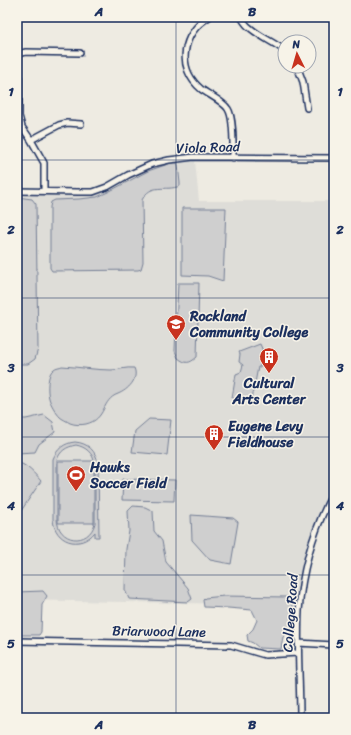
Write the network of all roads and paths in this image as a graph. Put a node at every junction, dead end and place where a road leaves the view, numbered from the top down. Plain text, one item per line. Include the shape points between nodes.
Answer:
1 (209, 17) edge
2 (241, 17) edge
3 (277, 45) edge
4 (80, 53) dead end
5 (17, 54) edge
6 (17, 62) edge
7 (300, 74) edge
8 (307, 108) dead end
9 (81, 124) dead end
10 (31, 140) junction
11 (233, 158) junction
12 (334, 158) edge
13 (17, 190) edge
14 (44, 191) junction
15 (334, 491) edge
16 (17, 641) edge
17 (298, 643) junction
18 (334, 645) edge
19 (298, 653) junction
20 (300, 718) edge

1 - 11 street via 190,34 186,44 186,59 195,83 228,109 231,117
2 - 3 street via 248,27
4 - 5 street
6 - 10 street via 19,116 22,127
7 - 8 street
9 - 10 street via 59,125
10 - 14 street via 44,163
11 - 12 street, Viola Road
11 - 14 street, Viola Road via 194,157 170,160 144,168 100,190
13 - 14 street, Viola Road
15 - 17 street, College Road via 318,526 306,566 300,599
16 - 19 street, Briarwood Lane via 231,645 265,655
17 - 18 street
17 - 19 street, College Road
19 - 20 street, College Road

